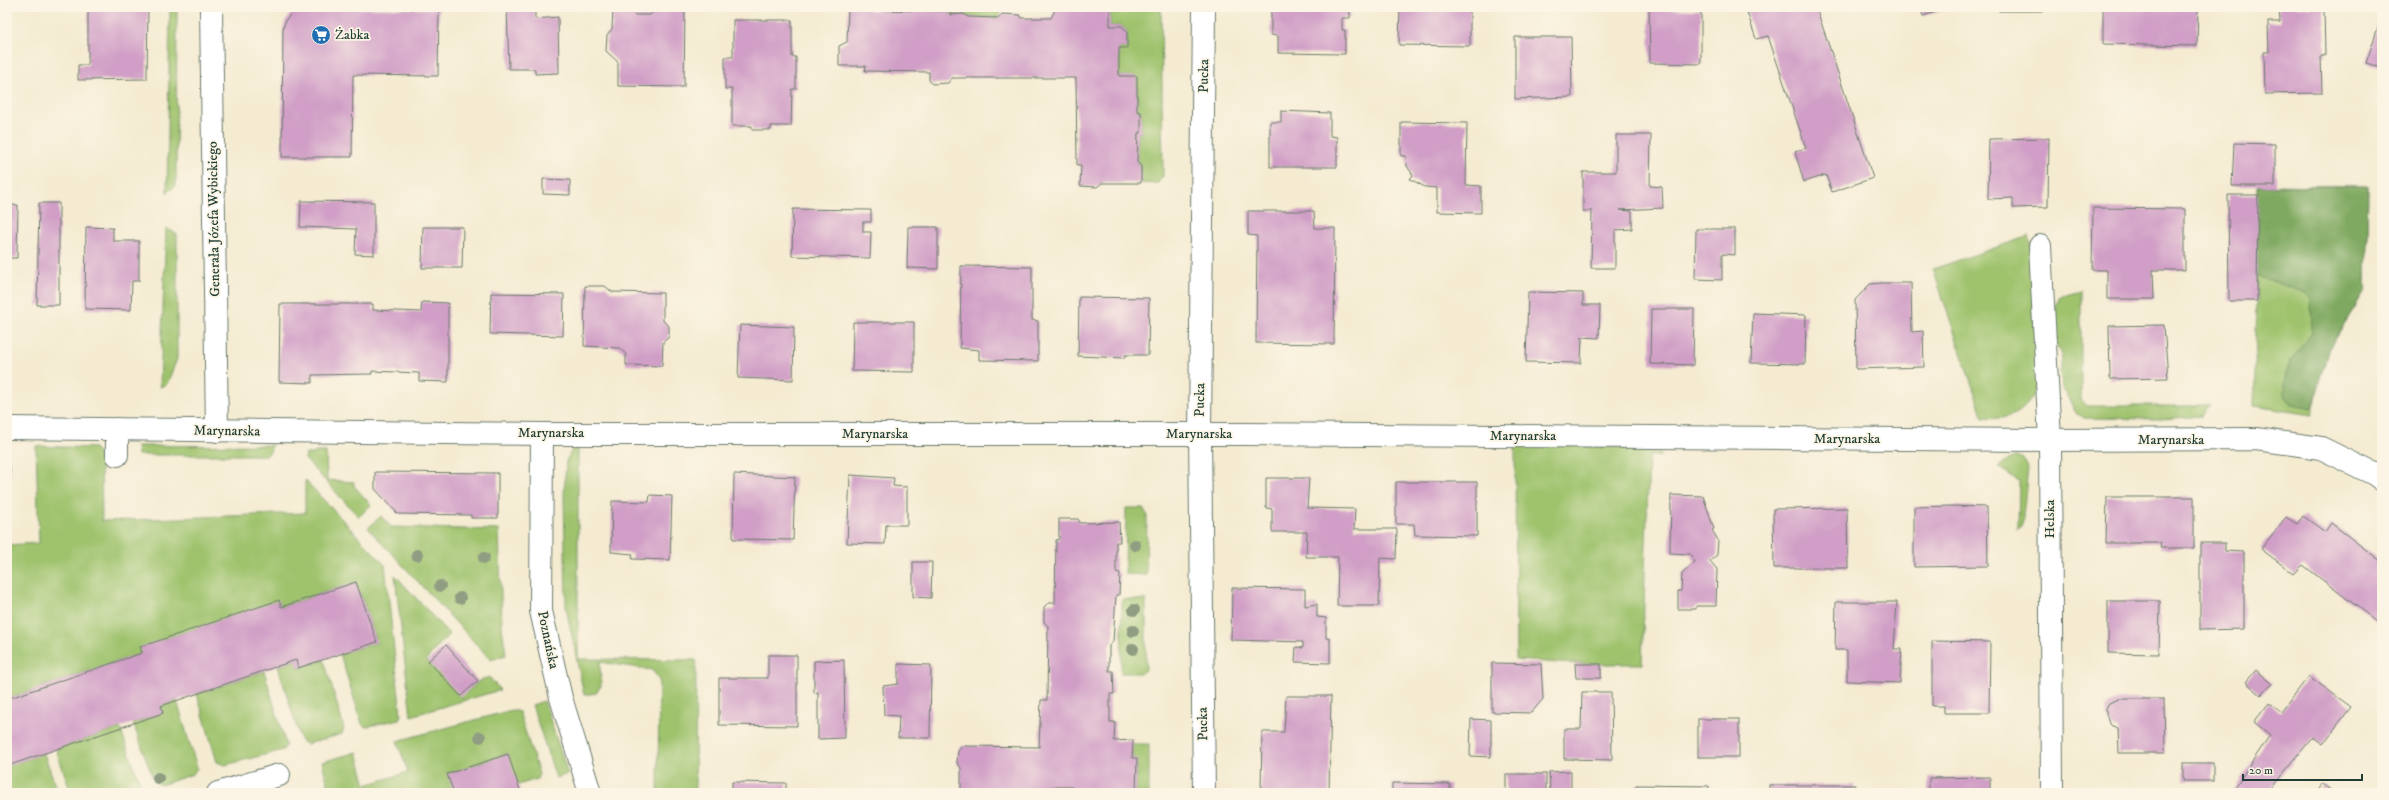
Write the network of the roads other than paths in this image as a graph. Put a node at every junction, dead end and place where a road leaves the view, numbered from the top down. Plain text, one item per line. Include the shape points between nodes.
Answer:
1 (212, 7) edge
2 (1204, 7) edge
3 (2040, 246) dead end
4 (7, 428) edge
5 (117, 429) junction
6 (217, 431) junction
7 (542, 434) junction
8 (1200, 434) junction
9 (2050, 440) junction
10 (117, 455) dead end
11 (2382, 480) edge
12 (279, 775) dead end
13 (218, 793) edge
14 (590, 793) edge
15 (1204, 793) edge
16 (2052, 793) edge

1 - 6 street, Generała Józefa Wybickiego
2 - 8 street, Pucka
3 - 9 street, Helska
4 - 5 street, Marynarska
5 - 6 street, Marynarska
5 - 10 street
6 - 7 street, Marynarska
7 - 8 street, Marynarska
7 - 14 street, Poznańska via 541,611 561,698
8 - 9 street, Marynarska
8 - 15 street, Pucka
9 - 11 street, Marynarska via 2256,439 2321,448
9 - 16 street, Helska
12 - 13 street

